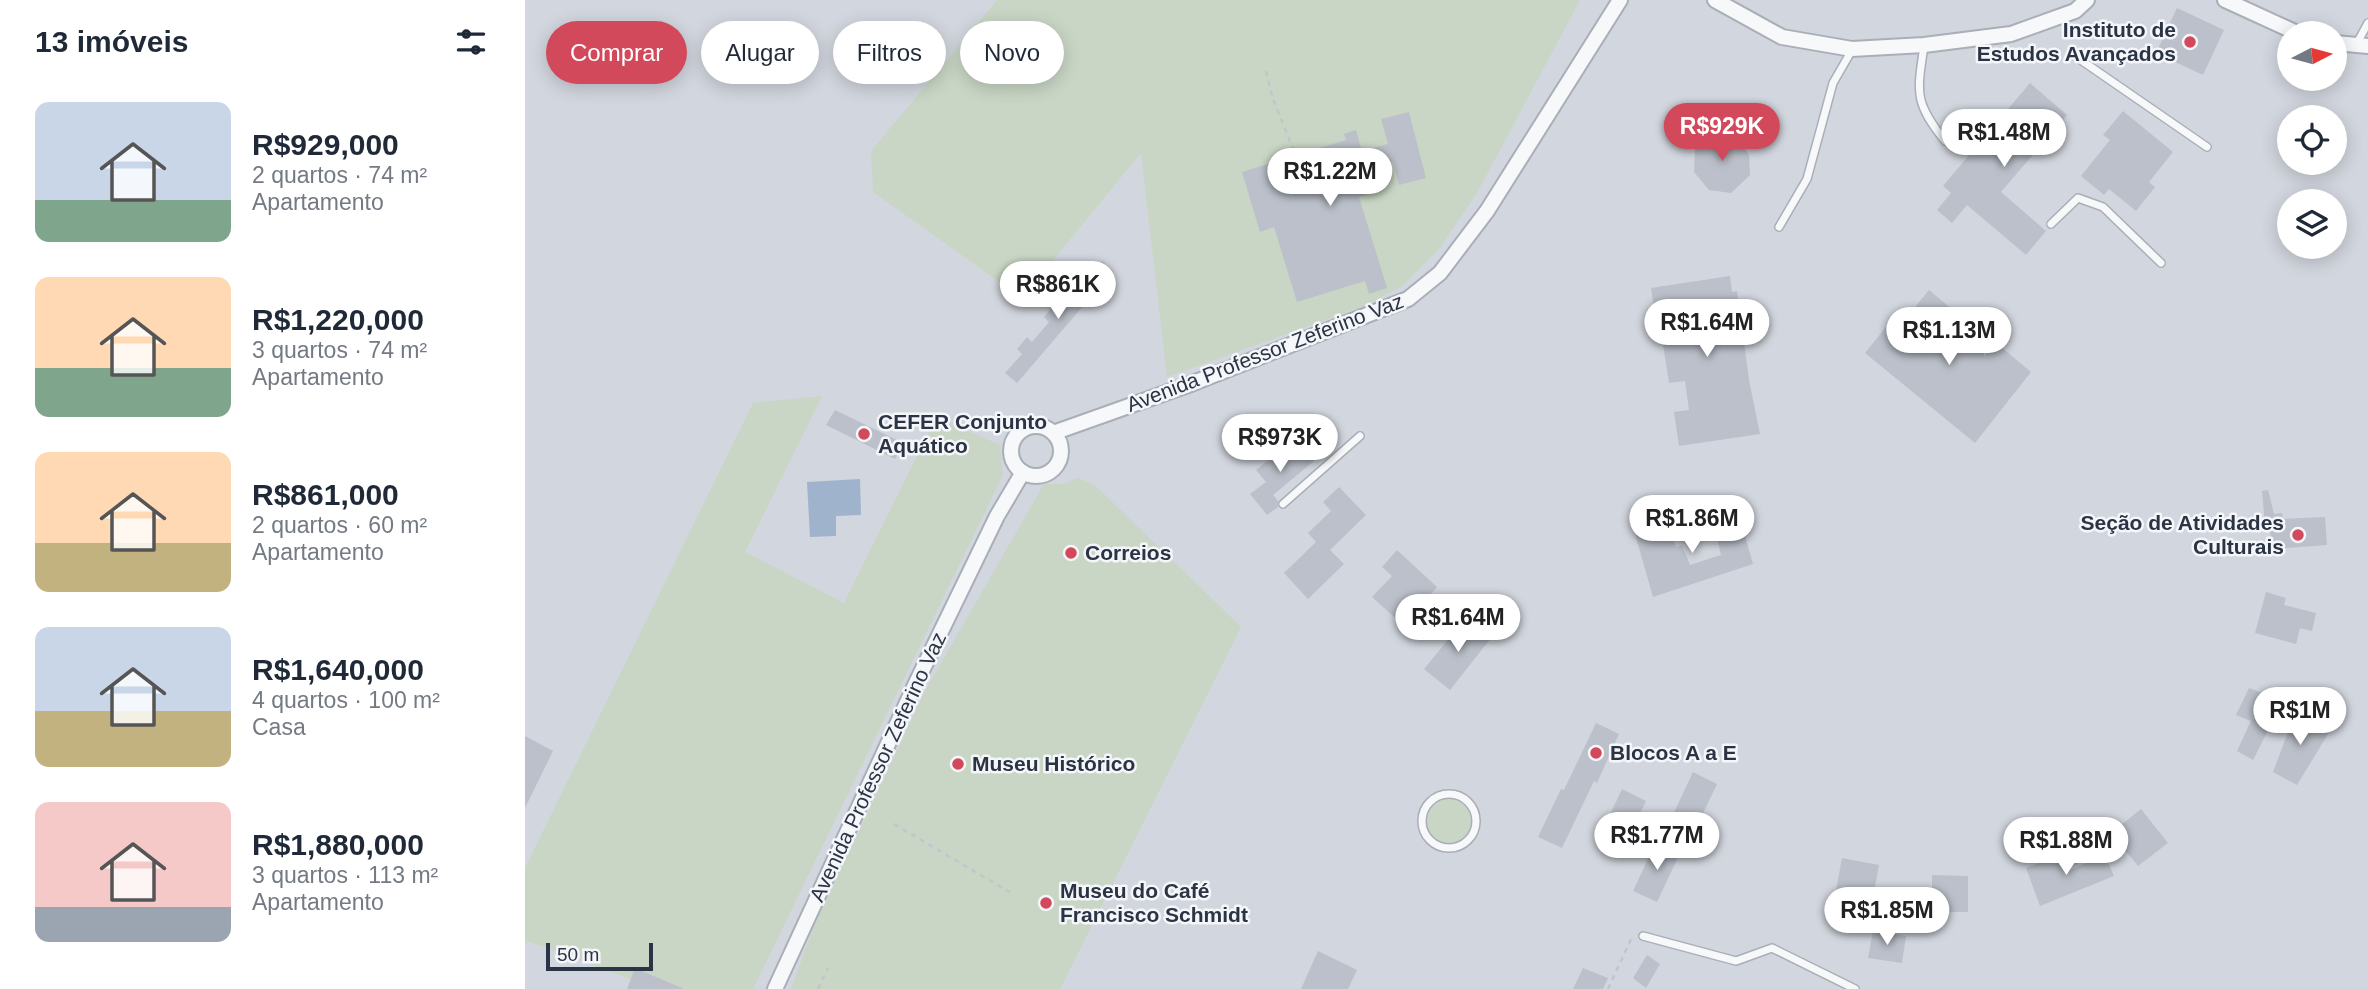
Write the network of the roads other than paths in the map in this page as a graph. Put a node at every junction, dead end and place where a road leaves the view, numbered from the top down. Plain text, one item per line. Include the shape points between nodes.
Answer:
1 (1620, 0) edge
2 (1715, 0) edge
3 (2087, 0) edge
4 (2225, 0) edge
5 (2368, 23) edge
6 (2277, 24) edge
7 (1924, 45) junction
8 (2362, 45) edge
9 (1852, 49) junction
10 (2075, 56) dead end
11 (1945, 141) dead end
12 (2207, 147) dead end
13 (2051, 224) dead end
14 (1779, 227) dead end
15 (2161, 263) dead end
16 (1053, 433) junction
17 (1360, 436) dead end
18 (1023, 472) junction
19 (1283, 504) dead end
20 (1436, 845) joint
21 (1643, 936) dead end
22 (775, 989) edge
23 (1855, 989) edge

1 - 16 street, Avenida Professor Zeferino Vaz via 1487,211 1440,273 1408,299
2 - 9 street via 1782,37
3 - 7 street via 2075,11 2011,34
4 - 6 street
5 - 8 lane
7 - 9 street
7 - 11 lane via 1917,89 1927,119
9 - 14 lane via 1833,83 1807,179
10 - 12 lane
13 - 15 lane via 2078,198 2103,207
16 - 18 street via 1061,448 1058,464 1042,476
16 - 18 street via 1039,427 1019,434 1012,449
17 - 19 lane
18 - 22 street, Avenida Professor Zeferino Vaz via 923,669
20 - 20 lane via 1460,846 1473,835 1476,817 1464,797 1445,794 1425,807 1425,832
21 - 23 lane via 1736,961 1772,948

